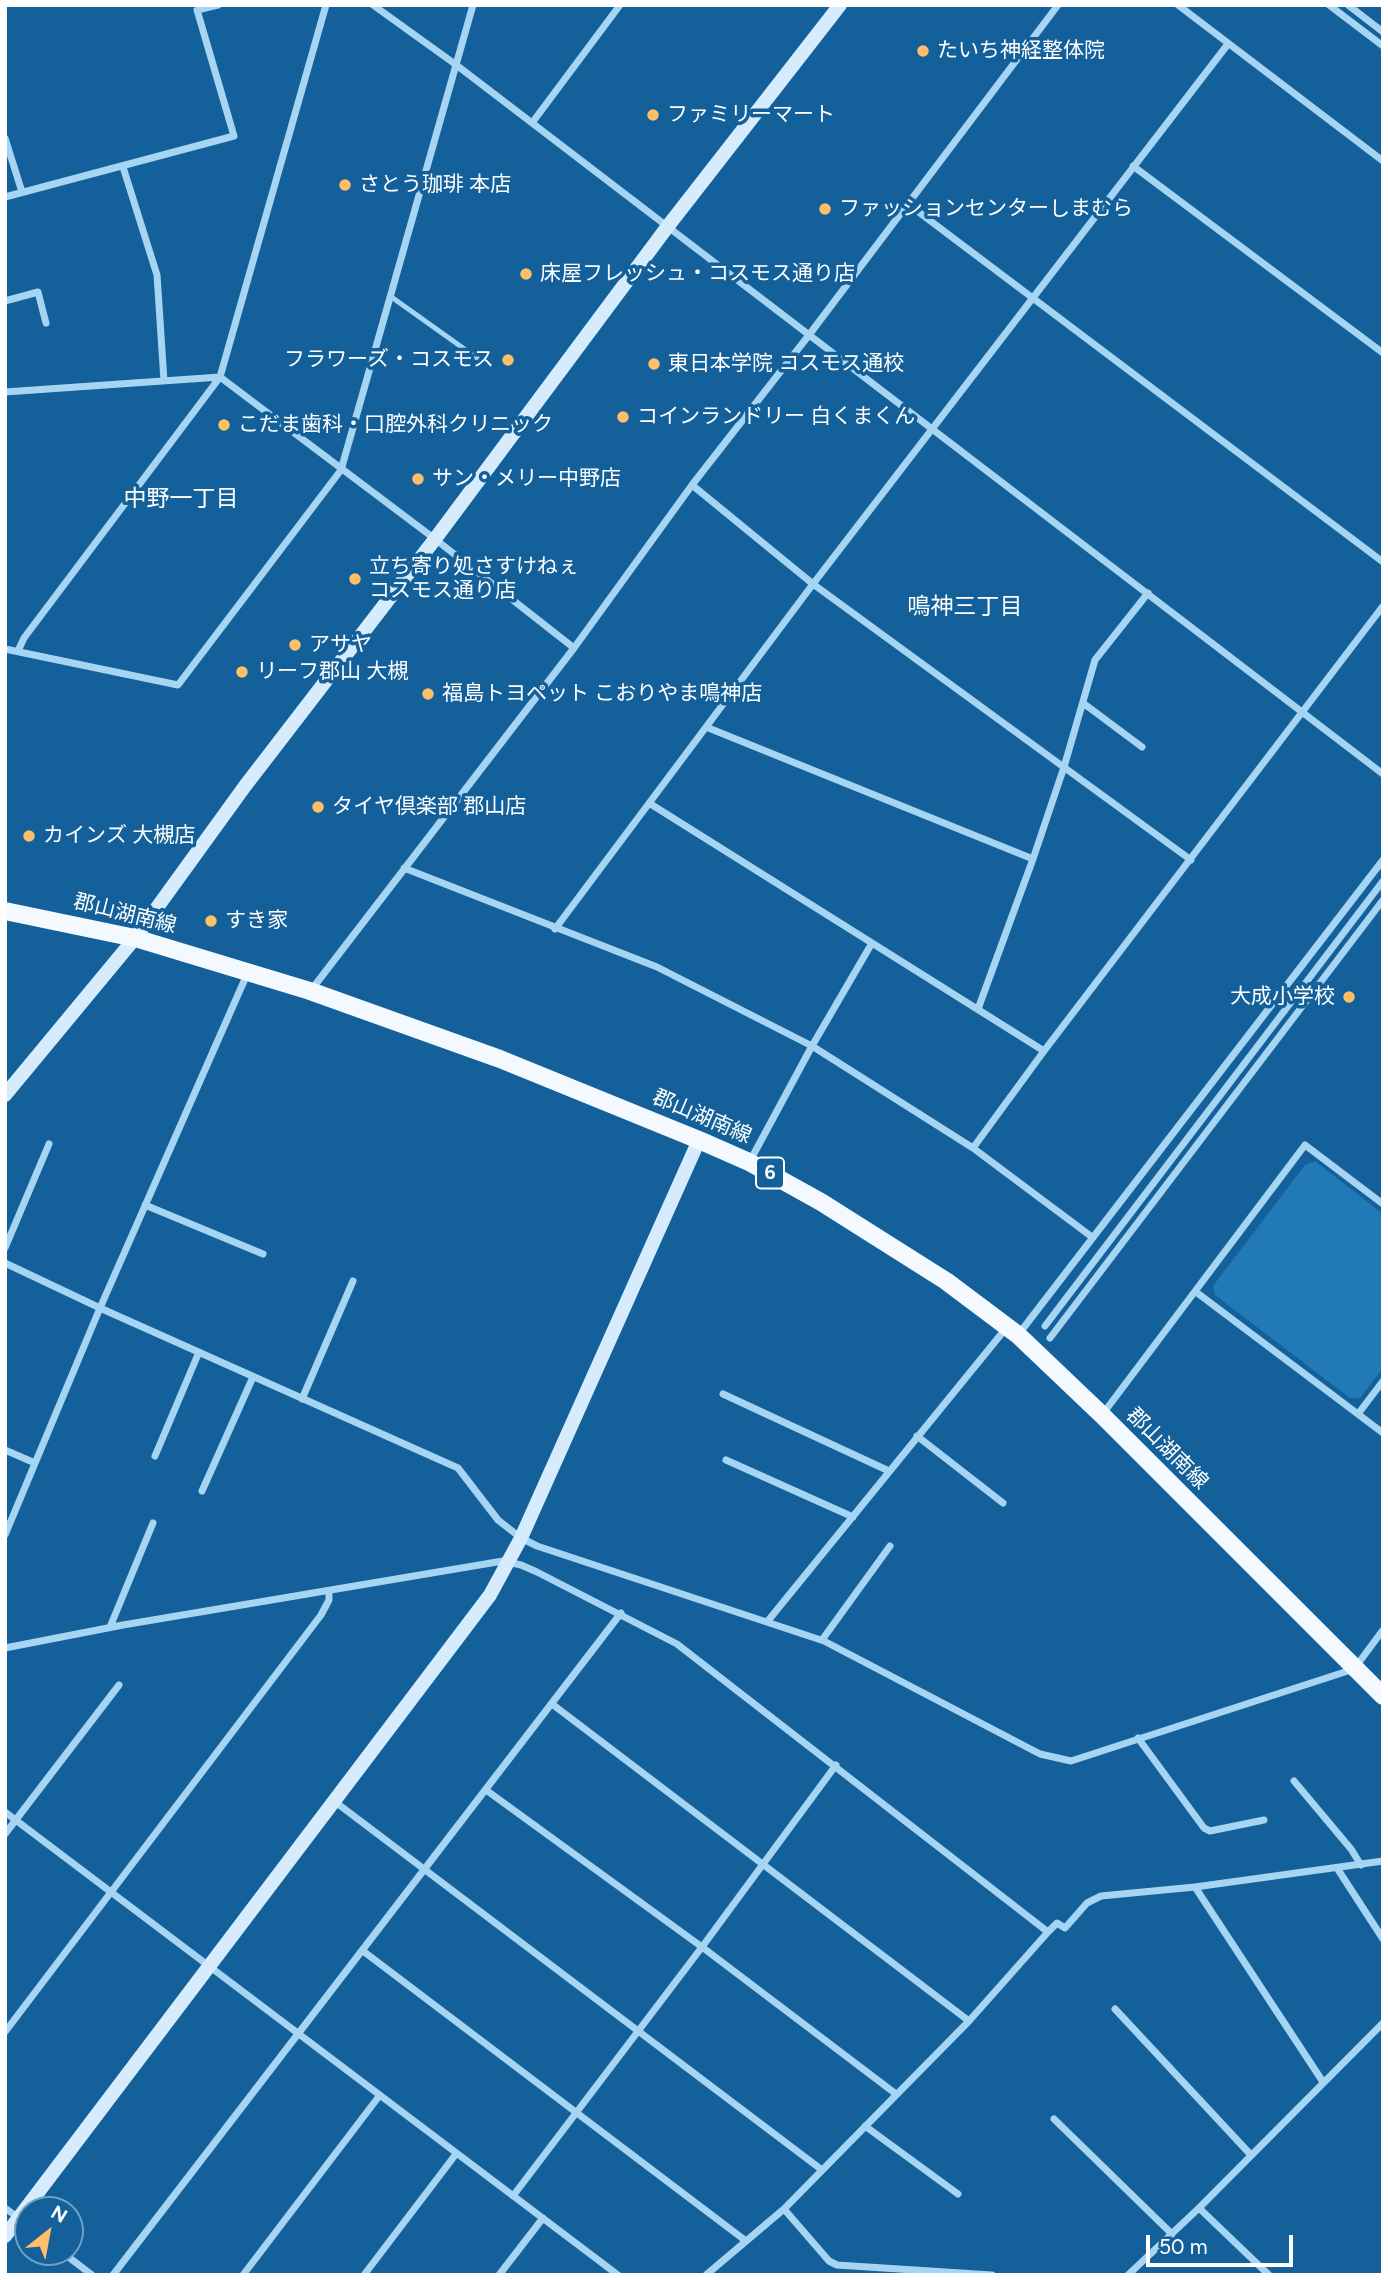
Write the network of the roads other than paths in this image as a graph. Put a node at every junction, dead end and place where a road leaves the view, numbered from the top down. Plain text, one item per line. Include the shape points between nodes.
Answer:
1 (218, 5) edge
2 (326, 5) edge
3 (373, 5) edge
4 (473, 5) edge
5 (620, 5) edge
6 (840, 5) edge
7 (1058, 5) edge
8 (1178, 5) edge
9 (1329, 5) edge
10 (1348, 5) edge
11 (197, 8) edge
12 (1383, 32) edge
13 (1228, 44) junction
14 (1383, 46) edge
15 (455, 64) junction
16 (532, 123) junction
17 (5, 138) edge
18 (1383, 161) edge
19 (1133, 166) junction
20 (123, 167) junction
21 (22, 192) junction
22 (5, 197) edge
23 (908, 204) junction
24 (668, 226) junction
25 (390, 296) junction
26 (1031, 298) junction
27 (5, 301) edge
28 (46, 323) dead end
29 (809, 335) junction
30 (1383, 353) edge
31 (477, 358) dead end
32 (220, 377) junction
33 (164, 381) junction
34 (5, 392) edge
35 (934, 429) junction
36 (341, 470) junction
37 (692, 485) junction
38 (435, 539) junction
39 (1383, 562) edge
40 (813, 584) junction
41 (1148, 593) junction
42 (1383, 606) edge
43 (574, 648) junction
44 (5, 649) edge
45 (18, 651) junction
46 (1083, 703) junction
47 (1301, 711) junction
48 (706, 727) junction
49 (1142, 747) dead end
50 (1064, 768) junction
51 (1383, 774) edge
52 (649, 803) junction
53 (1033, 859) junction
54 (1191, 860) junction
55 (1383, 860) edge
56 (404, 868) junction
57 (1383, 881) edge
58 (1383, 900) edge
59 (5, 911) edge
60 (555, 929) junction
61 (135, 938) junction
62 (872, 943) junction
63 (248, 972) junction
64 (310, 991) junction
65 (978, 1009) junction
66 (812, 1046) junction
67 (1044, 1051) junction
68 (5, 1095) edge
69 (699, 1140) junction
70 (49, 1144) dead end
71 (973, 1148) junction
72 (750, 1162) junction
73 (1383, 1204) edge
74 (145, 1205) junction
75 (1092, 1237) junction
76 (5, 1248) edge
77 (263, 1254) dead end
78 (5, 1263) edge
79 (353, 1281) dead end
80 (1196, 1292) junction
81 (100, 1308) junction
82 (1045, 1326) dead end
83 (1012, 1331) junction
84 (1050, 1338) dead end
85 (199, 1352) junction
86 (253, 1377) junction
87 (1383, 1381) edge
88 (723, 1394) dead end
89 (302, 1399) junction
90 (1358, 1414) junction
91 (1102, 1415) junction
92 (1383, 1433) edge
93 (917, 1436) junction
94 (5, 1450) edge
95 (155, 1457) dead end
96 (726, 1460) dead end
97 (35, 1463) junction
98 (889, 1471) junction
99 (202, 1492) dead end
100 (1003, 1503) dead end
101 (853, 1517) junction
102 (153, 1523) dead end
103 (5, 1535) edge
104 (521, 1538) junction
105 (890, 1546) dead end
106 (510, 1562) junction
107 (329, 1591) junction
108 (621, 1613) junction
109 (767, 1622) junction
110 (110, 1627) junction
111 (1383, 1630) edge
112 (822, 1640) junction
113 (5, 1648) edge
114 (1354, 1669) junction
115 (119, 1685) dead end
116 (1383, 1696) edge
117 (552, 1704) junction
118 (1138, 1738) junction
119 (836, 1765) junction
120 (1294, 1781) dead end
121 (486, 1790) junction
122 (334, 1801) junction
123 (5, 1812) edge
124 (16, 1820) junction
125 (1265, 1820) dead end
126 (5, 1835) edge
127 (1383, 1861) edge
128 (763, 1864) junction
129 (1361, 1865) junction
130 (1337, 1868) junction
131 (425, 1870) junction
132 (1195, 1887) junction
133 (112, 1892) junction
134 (1048, 1932) junction
135 (1383, 1939) edge
136 (702, 1947) junction
137 (363, 1951) junction
138 (210, 1965) junction
139 (1115, 2009) dead end
140 (969, 2021) junction
141 (1383, 2023) edge
142 (639, 2030) junction
143 (5, 2032) edge
144 (300, 2034) junction
145 (1323, 2082) junction
146 (896, 2094) junction
147 (380, 2095) junction
148 (576, 2113) junction
149 (1054, 2119) dead end
150 (864, 2126) junction
151 (456, 2154) junction
152 (1251, 2155) junction
153 (822, 2170) junction
154 (958, 2194) dead end
155 (42, 2196) edge
156 (513, 2196) junction
157 (1199, 2208) junction
158 (784, 2209) junction
159 (543, 2218) junction
160 (1172, 2234) junction
161 (746, 2241) junction
162 (113, 2275) edge
163 (243, 2275) edge
164 (364, 2275) edge
165 (499, 2275) edge
166 (618, 2275) edge
167 (706, 2275) edge
168 (992, 2275) edge
169 (1128, 2275) edge
170 (1269, 2275) edge

1 - 11 street
2 - 32 street
3 - 15 street
4 - 15 street
5 - 16 street
6 - 24 street
7 - 23 street
8 - 13 street
9 - 14 street
10 - 12 street
11 - 20 street via 234,136
13 - 18 street
13 - 19 street
15 - 16 street
15 - 25 street
16 - 24 street
17 - 21 street
19 - 26 street
19 - 30 street
20 - 21 street
20 - 33 street via 157,275
21 - 22 street
23 - 26 street
23 - 29 street
24 - 29 street
24 - 38 street
25 - 31 lane
25 - 36 street
26 - 35 street
26 - 39 street
27 - 28 street via 37,292
29 - 35 street
29 - 37 street
32 - 33 street
32 - 36 street
32 - 45 street
33 - 34 street
35 - 40 street
35 - 41 street
36 - 38 street
36 - 45 street via 178,685
37 - 40 street
37 - 43 street
38 - 43 street
38 - 61 street
40 - 48 street
40 - 50 street
41 - 46 street via 1095,660
41 - 47 street
42 - 47 street
43 - 56 street
44 - 45 street
46 - 49 street
46 - 50 street
47 - 51 street
47 - 54 street
48 - 52 street
48 - 53 street
50 - 53 street
50 - 54 street
52 - 60 street
52 - 62 street
53 - 65 street
54 - 67 street
55 - 75 street
56 - 60 street
56 - 64 street
57 - 82 street
58 - 84 street
59 - 61 main road, 郡山湖南線 / 6
60 - 66 street via 657,967
61 - 63 main road, 郡山湖南線 / 6
61 - 68 street
62 - 65 street
62 - 66 street
63 - 64 main road, 郡山湖南線 / 6
63 - 74 street
64 - 69 main road, 郡山湖南線 / 6 via 500,1059
65 - 67 street
66 - 71 street
66 - 72 street
67 - 71 street
69 - 72 main road, 郡山湖南線 / 6
69 - 104 street
70 - 76 street
71 - 75 street
72 - 83 main road, 郡山湖南線 / 6 via 935,1274
73 - 80 street via 1305,1144
74 - 77 street
74 - 81 street
75 - 83 street
78 - 81 street
79 - 89 street
80 - 90 street
80 - 91 street
81 - 85 street
81 - 97 street
83 - 91 main road, 郡山湖南線 / 6
83 - 93 street
85 - 86 street
85 - 95 street
86 - 89 street
86 - 99 street
87 - 90 street
88 - 98 street
89 - 104 street via 458,1468 498,1520
90 - 92 street
91 - 114 main road, 郡山湖南線 / 6
93 - 98 street
93 - 100 street
94 - 97 street
96 - 101 street
97 - 103 street
98 - 101 street
101 - 109 street
102 - 110 street
104 - 106 street
104 - 109 street
105 - 112 street
106 - 107 street
106 - 108 street
106 - 122 street
107 - 110 street
107 - 133 street via 321,1615
108 - 117 street
108 - 119 street via 677,1644
109 - 112 street
110 - 113 street
111 - 114 street
112 - 118 street via 1040,1754 1071,1761
114 - 116 main road, 郡山湖南線 / 6
114 - 118 street
115 - 124 street
117 - 121 street
117 - 128 street
118 - 125 street via 1210,1832
119 - 128 street
119 - 134 street
120 - 129 street
121 - 131 street
121 - 136 street
122 - 131 street
122 - 138 street
123 - 124 street
124 - 126 street
124 - 133 street
127 - 129 street
128 - 136 street
128 - 140 street
129 - 130 street
130 - 132 street
130 - 135 street
131 - 137 street
131 - 142 street
132 - 134 street via 1094,1899 1065,1928 1057,1923
132 - 145 street
133 - 138 street
133 - 143 street
134 - 140 street
136 - 142 street
136 - 146 street
137 - 144 street
137 - 148 street
138 - 144 street
138 - 155 street
139 - 152 street
140 - 146 street
141 - 145 street
142 - 148 street
142 - 153 street
144 - 147 street
144 - 162 street
145 - 152 street
146 - 150 street
147 - 151 street
147 - 163 street
148 - 156 street
148 - 161 street
149 - 160 street
150 - 153 street
150 - 154 street
151 - 156 street
151 - 164 street
152 - 157 street
153 - 158 street
156 - 159 street
157 - 160 street
157 - 170 street
158 - 161 street
158 - 168 street via 837,2265
159 - 165 street
159 - 166 street
160 - 169 street
161 - 167 street

